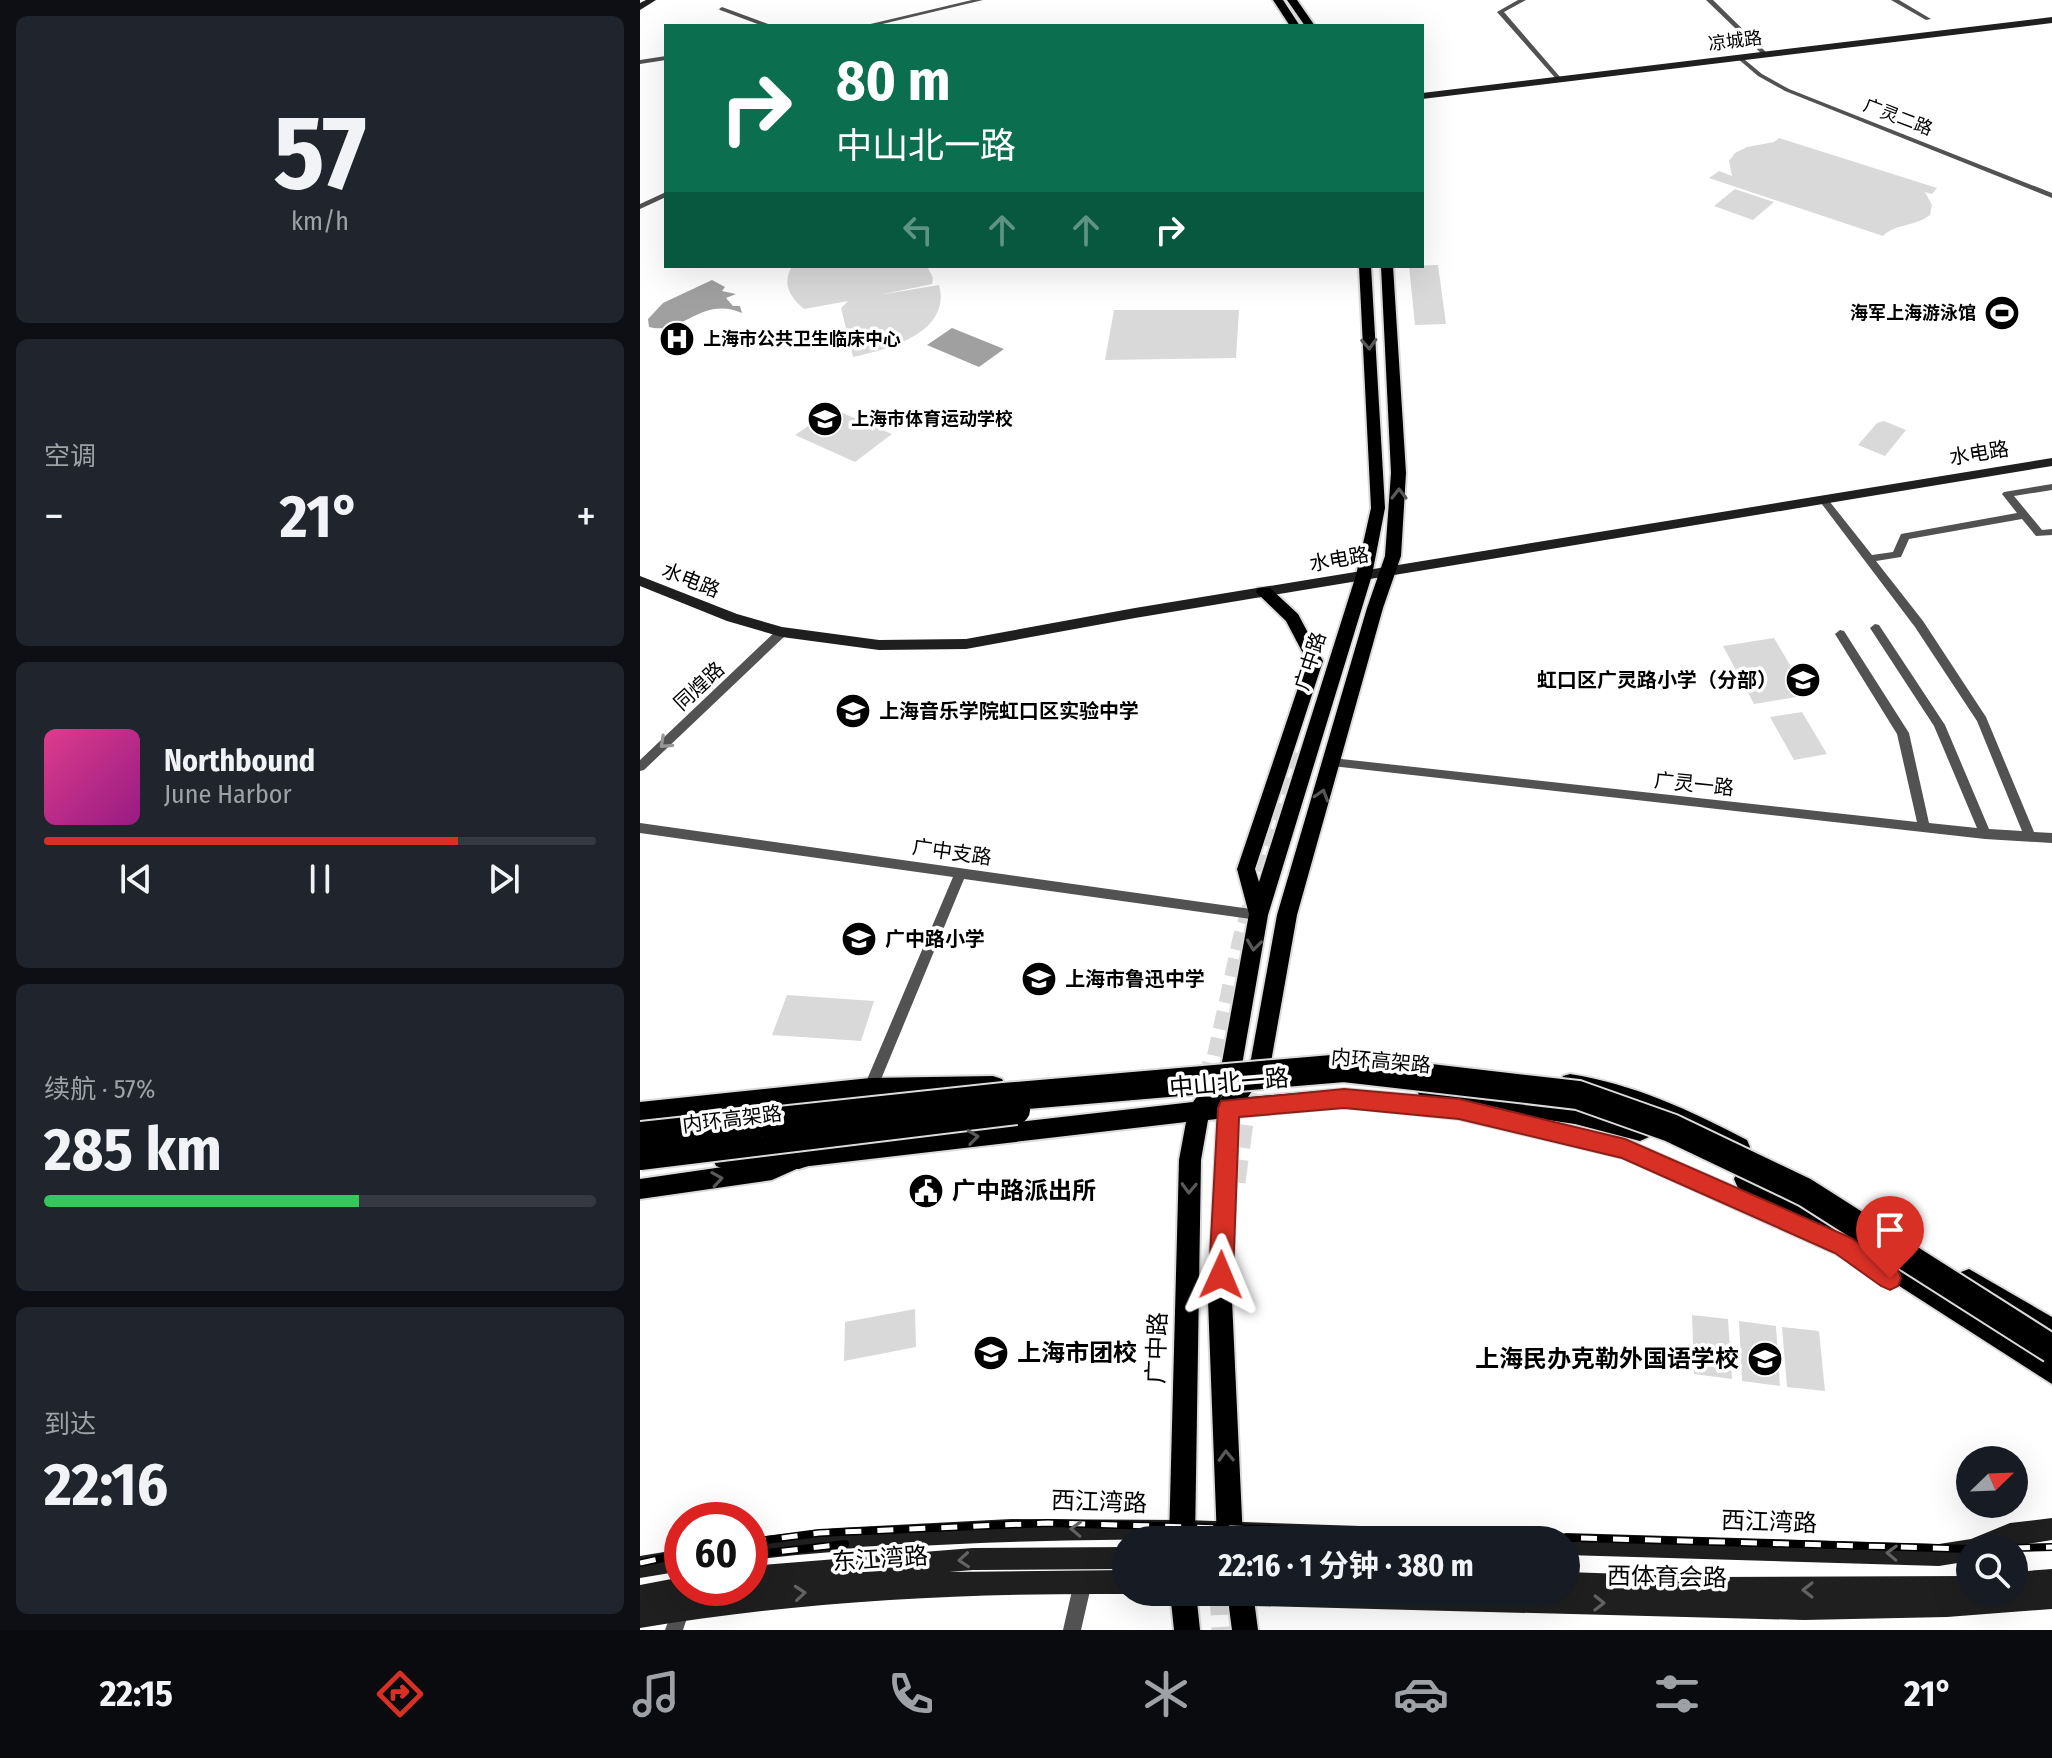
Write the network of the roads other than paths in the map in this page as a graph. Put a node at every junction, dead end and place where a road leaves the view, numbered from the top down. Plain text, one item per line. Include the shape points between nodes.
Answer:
1 (652, 0) edge
2 (980, 0) edge
3 (1278, 0) edge
4 (1292, 0) edge
5 (1506, 0) edge
6 (1709, 0) edge
7 (1894, 0) edge
8 (1519, 2) edge
9 (640, 7) edge
10 (722, 9) dead end
11 (1928, 19) dead end
12 (2052, 20) edge
13 (763, 24) edge
14 (874, 24) edge
15 (1294, 24) edge
16 (1309, 24) edge
17 (1765, 54) junction
18 (1739, 57) junction
19 (664, 58) edge
20 (640, 62) edge
21 (1559, 79) junction
22 (1424, 96) edge
23 (664, 195) edge
24 (2052, 196) edge
25 (640, 207) edge
26 (1365, 268) edge
27 (1387, 268) edge
28 (2052, 462) edge
29 (2052, 487) edge
30 (1823, 499) junction
31 (2024, 515) junction
32 (2052, 532) edge
33 (1870, 559) junction
34 (1389, 571) junction
35 (1364, 575) junction
36 (640, 581) edge
37 (1264, 592) junction
38 (1356, 600) junction
39 (1875, 628) dead end
40 (782, 632) junction
41 (1840, 634) dead end
42 (1298, 753) tunnel mouth
43 (1332, 762) junction
44 (640, 767) edge
45 (1313, 827) junction
46 (1924, 827) junction
47 (640, 828) edge
48 (1985, 834) junction
49 (2030, 837) junction
50 (2052, 838) edge
51 (960, 874) junction
52 (1258, 915) junction
53 (1266, 977) dead end
54 (1261, 1062) junction
55 (1232, 1065) junction
56 (1018, 1086) junction
57 (870, 1089) junction
58 (1228, 1108) junction
59 (1199, 1111) junction
60 (640, 1114) edge
61 (640, 1123) edge
62 (640, 1136) edge
63 (640, 1156) edge
64 (799, 1157) junction
65 (640, 1167) edge
66 (640, 1189) edge
67 (2052, 1330) edge
68 (2052, 1349) edge
69 (2052, 1369) edge
70 (2052, 1380) edge
71 (1182, 1526) edge
72 (1229, 1526) edge
73 (2052, 1529) edge
74 (1112, 1534) edge
75 (2010, 1534) edge
76 (1580, 1544) edge
77 (768, 1547) edge
78 (1956, 1552) edge
79 (1112, 1558) edge
80 (664, 1563) edge
81 (640, 1567) edge
82 (768, 1576) edge
83 (2052, 1581) edge
84 (1083, 1582) junction
85 (1112, 1582) edge
86 (2028, 1583) edge
87 (1580, 1584) edge
88 (1956, 1588) edge
89 (640, 1597) edge
90 (2052, 1597) edge
91 (1580, 1602) edge
92 (1184, 1606) edge
93 (1242, 1606) edge
94 (680, 1609) edge
95 (640, 1616) edge
96 (1072, 1630) edge
97 (1187, 1630) edge
98 (1245, 1630) edge

1 - 9 main road
2 - 14 street
3 - 15 main road
4 - 16 main road
5 - 8 street
6 - 17 street
7 - 11 street
8 - 21 street via 1500,12
10 - 13 street
12 - 17 main road, 凉城路
17 - 18 main road, 凉城路
18 - 21 main road, 凉城路
18 - 24 street, 广灵二路 via 1787,90
19 - 20 street
21 - 22 main road, 凉城路
23 - 25 street
26 -> 35 main road, 广中路 via 1378,508
34 -> 27 main road via 1401,500
28 - 30 main road, 水电路
29 - 31 street via 2007,494
30 - 33 street
30 - 34 main road, 水电路
31 - 32 street via 2040,534
31 - 33 street via 1905,536 1897,555
33 - 49 street via 1982,720
34 - 35 main road, 水电路
34 - 43 main road
35 - 37 main road, 水电路
35 - 38 main road, 广中路
36 - 40 main road, 水电路
37 - 40 main road, 水电路 via 966,644 879,645
37 - 52 main road via 1292,618 1315,661 1246,869
38 - 42 main road via 1345,609
38 - 52 main road, 广中路
39 - 48 street via 1939,725
40 -> 44 street, 同煌路
41 - 46 street via 1903,733
45 -> 43 main road
43 - 46 street, 广灵一路
45 - 53 main road via 1287,879
45 - 54 main road via 1287,915
46 - 48 street, 广灵一路
47 - 51 street, 广中支路
48 - 49 street, 广灵一路
49 - 50 street, 广灵一路
51 - 52 street, 广中支路
51 - 57 street
52 -> 55 main road, 广中路
54 - 55 main road, 中山北一路
54 - 58 main road
54 - 67 main road, 中山北一路 via 1333,1055 1599,1086 1694,1122 1833,1198
55 - 56 main road, 中山北一路
55 - 59 main road
56 - 57 highway
56 - 61 main road, 中山北一路
57 - 60 highway
58 - 59 main road, 中山北一路
58 - 70 main road, 中山北一路 via 1344,1098 1459,1109 1625,1149 1843,1245
72 -> 58 main road via 1220,1300
64 -> 59 main road, 中山北一路
59 -> 71 main road, 广中路 via 1190,1160
62 - 68 highway, 内环高架路, bridge via 1344,1068 1578,1095 1671,1128 1805,1192
63 - 69 highway, 内环高架路, bridge via 1301,1081 1358,1080 1575,1112 1664,1136 1794,1203
64 - 65 highway via 735,1156
66 -> 64 main road, 中山北一路 via 772,1170
73 - 75 main road
74 -> 77 main road, 西江湾路 via 977,1529
78 -> 76 main road, 西江湾路
79 -> 82 main road, 东江湾路 via 973,1559
80 - 81 main road
83 - 86 main road
84 - 85 main road, 东江湾路
94 -> 84 main road, 东江湾路 via 882,1586
84 - 96 street
88 -> 87 main road, 西体育会路
89 - 94 main road, 东江湾路
91 -> 90 main road, 西体育会路 via 1804,1608
92 - 97 main road
93 - 98 main road
94 - 95 main road, 东江湾路

